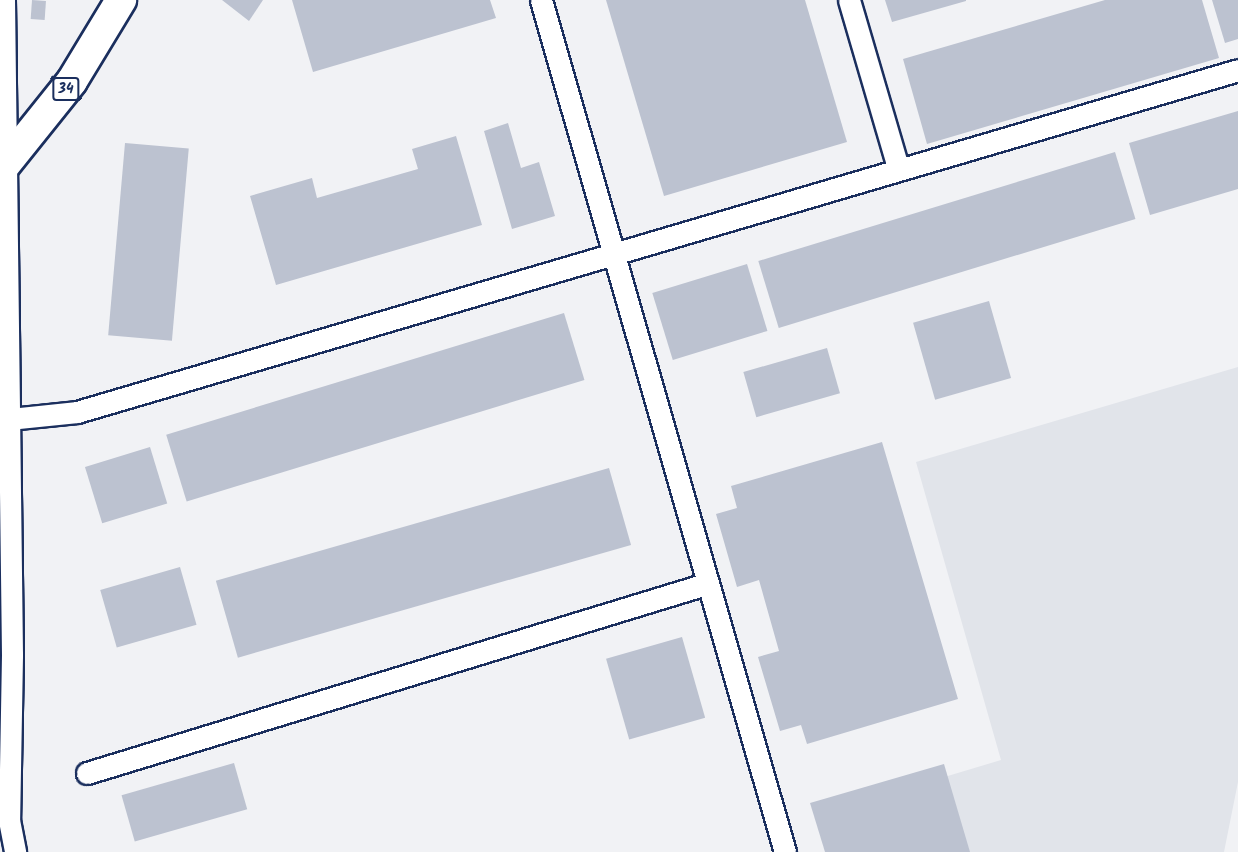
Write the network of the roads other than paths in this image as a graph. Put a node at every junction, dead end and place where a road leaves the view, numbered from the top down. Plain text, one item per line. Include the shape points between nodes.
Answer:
1 (4, 0) edge
2 (122, 0) edge
3 (541, 0) edge
4 (849, 0) edge
5 (1238, 70) edge
6 (898, 168) junction
7 (2, 169) edge
8 (612, 251) junction
9 (9, 419) junction
10 (5, 546) edge
11 (706, 584) junction
12 (87, 774) dead end
13 (4, 822) edge
14 (15, 852) edge
15 (785, 852) edge

1 - 7 street
2 - 7 highway, 34 via 72,81
3 - 8 street
4 - 6 street
5 - 6 street
6 - 8 street
7 - 9 street
8 - 9 street via 77,412
8 - 11 street
9 - 10 street
10 - 13 street
11 - 12 street
11 - 15 street
13 - 14 street

